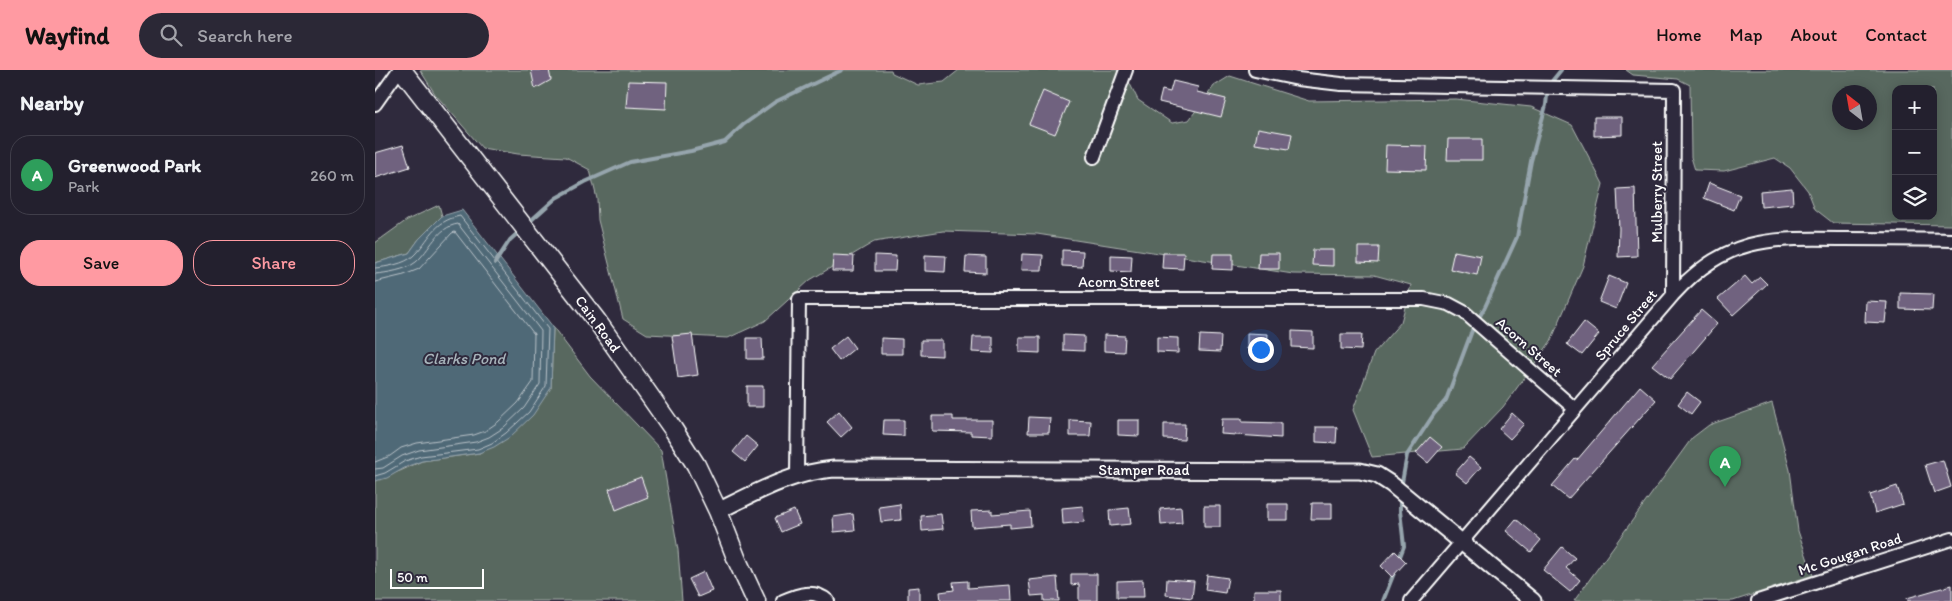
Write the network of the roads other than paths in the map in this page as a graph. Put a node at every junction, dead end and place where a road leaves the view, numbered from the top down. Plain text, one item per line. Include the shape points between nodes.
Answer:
1 (401, 70) edge
2 (1126, 70) edge
3 (1255, 70) edge
4 (375, 104) edge
5 (1094, 158) dead end
6 (1952, 240) edge
7 (1673, 295) junction
8 (1575, 409) junction
9 (797, 475) junction
10 (718, 511) junction
11 (1952, 539) edge
12 (1461, 542) junction
13 (756, 601) edge
14 (783, 601) edge
15 (828, 601) edge
16 (1411, 601) edge
17 (1533, 601) edge
18 (1758, 601) edge

1 - 4 street
1 - 10 main road, Cain Road via 597,321 696,465
2 - 5 street
3 - 7 street, Mulberry Street via 1341,84 1673,90
6 - 7 street, Spruce Street via 1768,240 1735,249 1712,261
7 - 8 street, Spruce Street
8 - 9 street, Acorn Street via 1464,312 1441,301 799,299
8 - 12 street, Spruce Street
9 - 10 street, Stamper Road
9 - 12 street, Stamper Road via 834,470 1360,471 1377,475 1391,484
10 - 13 main road, Cain Road
11 - 18 street, Mc Gougan Road
12 - 16 street, Spruce Street
12 - 17 street, Stamper Road
14 - 15 street via 811,593

